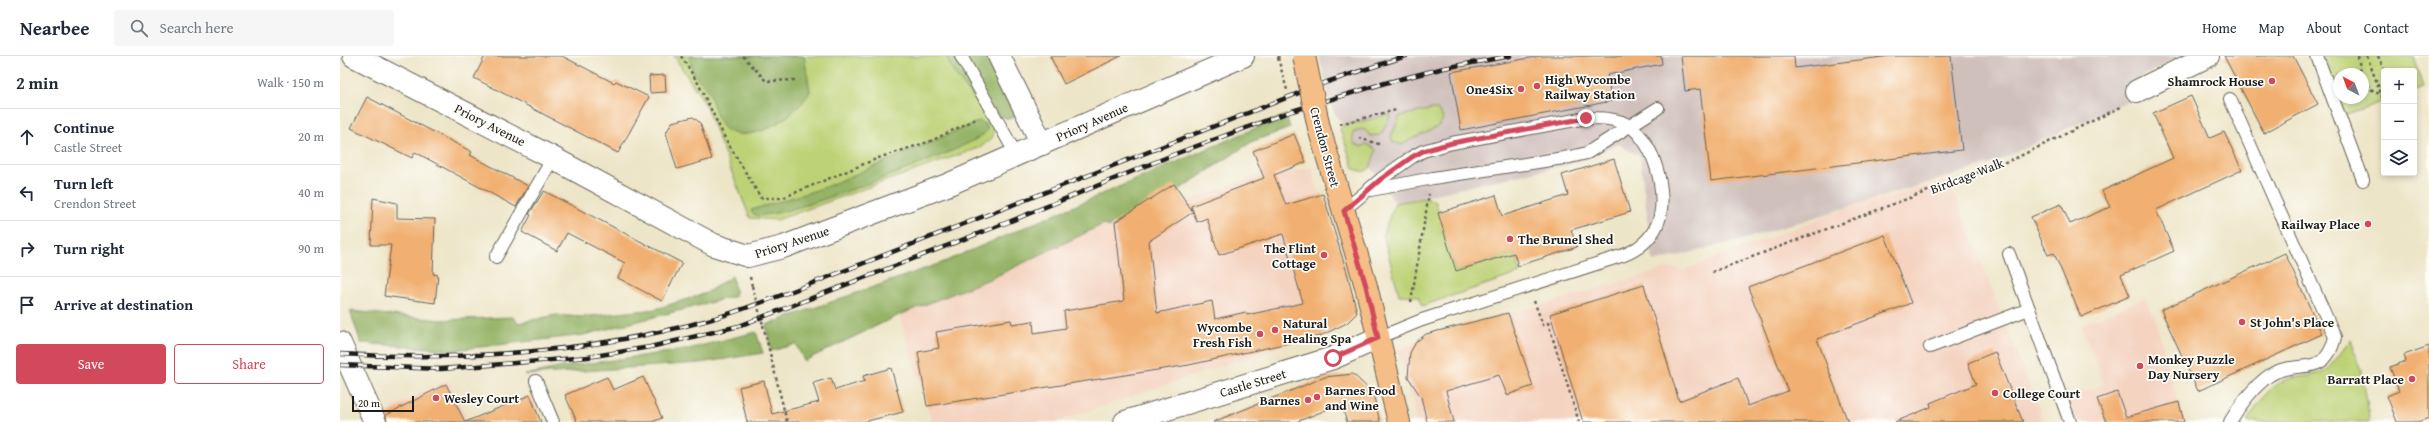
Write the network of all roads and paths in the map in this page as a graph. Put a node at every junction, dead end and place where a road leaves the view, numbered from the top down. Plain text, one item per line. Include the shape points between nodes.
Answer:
1 (354, 56) edge
2 (681, 56) edge
3 (743, 56) edge
4 (962, 56) edge
5 (999, 56) edge
6 (1243, 56) edge
7 (1304, 56) edge
8 (2208, 56) edge
9 (2317, 56) edge
10 (2358, 56) edge
11 (2367, 56) edge
12 (2378, 56) edge
13 (2360, 68) edge
14 (2384, 68) edge
15 (795, 80) dead end
16 (2369, 87) edge
17 (2137, 91) joint
18 (2381, 93) edge
19 (2381, 95) edge
20 (2230, 99) dead end
21 (1658, 108) dead end
22 (992, 110) junction
23 (1396, 110) dead end
24 (1329, 126) junction
25 (1629, 127) junction
26 (1359, 138) dead end
27 (1042, 144) junction
28 (1382, 145) dead end
29 (1017, 156) junction
30 (553, 158) junction
31 (2363, 180) dead end
32 (1430, 190) dead end
33 (1369, 191) junction
34 (1344, 211) junction
35 (2009, 254) dead end
36 (496, 257) dead end
37 (1712, 272) dead end
38 (750, 277) dead end
39 (1534, 301) dead end
40 (1411, 302) dead end
41 (2029, 309) junction
42 (1378, 338) junction
43 (340, 343) edge
44 (1930, 347) dead end
45 (536, 381) dead end
46 (375, 422) edge
47 (553, 422) edge
48 (787, 422) edge
49 (1125, 422) edge
50 (1399, 422) edge
51 (1579, 422) edge
52 (2070, 422) edge
53 (2230, 422) edge

1 - 30 street, Priory Avenue
2 - 22 path via 698,82 725,138 762,198 782,198 881,157 931,141
3 - 15 path via 766,82
4 - 22 lane
5 - 27 street
6 - 27 street, Priory Avenue
7 - 24 main road, Crendon Street, bridge
8 - 17 street
9 - 31 lane
10 - 13 path
11 - 18 path
12 - 14 path
16 - 19 path
17 - 37 path, Birdcage Walk via 2135,100 2016,158
20 - 53 lane via 2336,337 2328,356 2320,362 2311,367 2286,369 2270,375 2245,400
21 - 25 lane
22 - 29 lane
23 - 24 path
24 - 34 main road, Crendon Street
25 - 33 lane via 1587,153 1441,176
25 - 33 lane via 1605,118 1586,118 1452,143 1412,157
25 - 42 lane via 1640,134 1651,149 1657,167 1662,209 1658,224 1650,238 1639,248 1422,320
26 - 28 path
27 - 29 street, Priory Avenue
29 - 30 street, Priory Avenue via 784,247 748,256 714,245
30 - 36 lane
32 - 40 path
33 - 34 lane
34 - 42 main road, Crendon Street
35 - 41 lane
38 - 48 path, bridge
39 - 51 path via 1543,325 1548,323
41 - 44 lane
41 - 52 lane
42 - 49 street, Castle Street via 1333,358
42 - 50 main road, Crendon Street
43 - 46 street
45 - 47 lane

